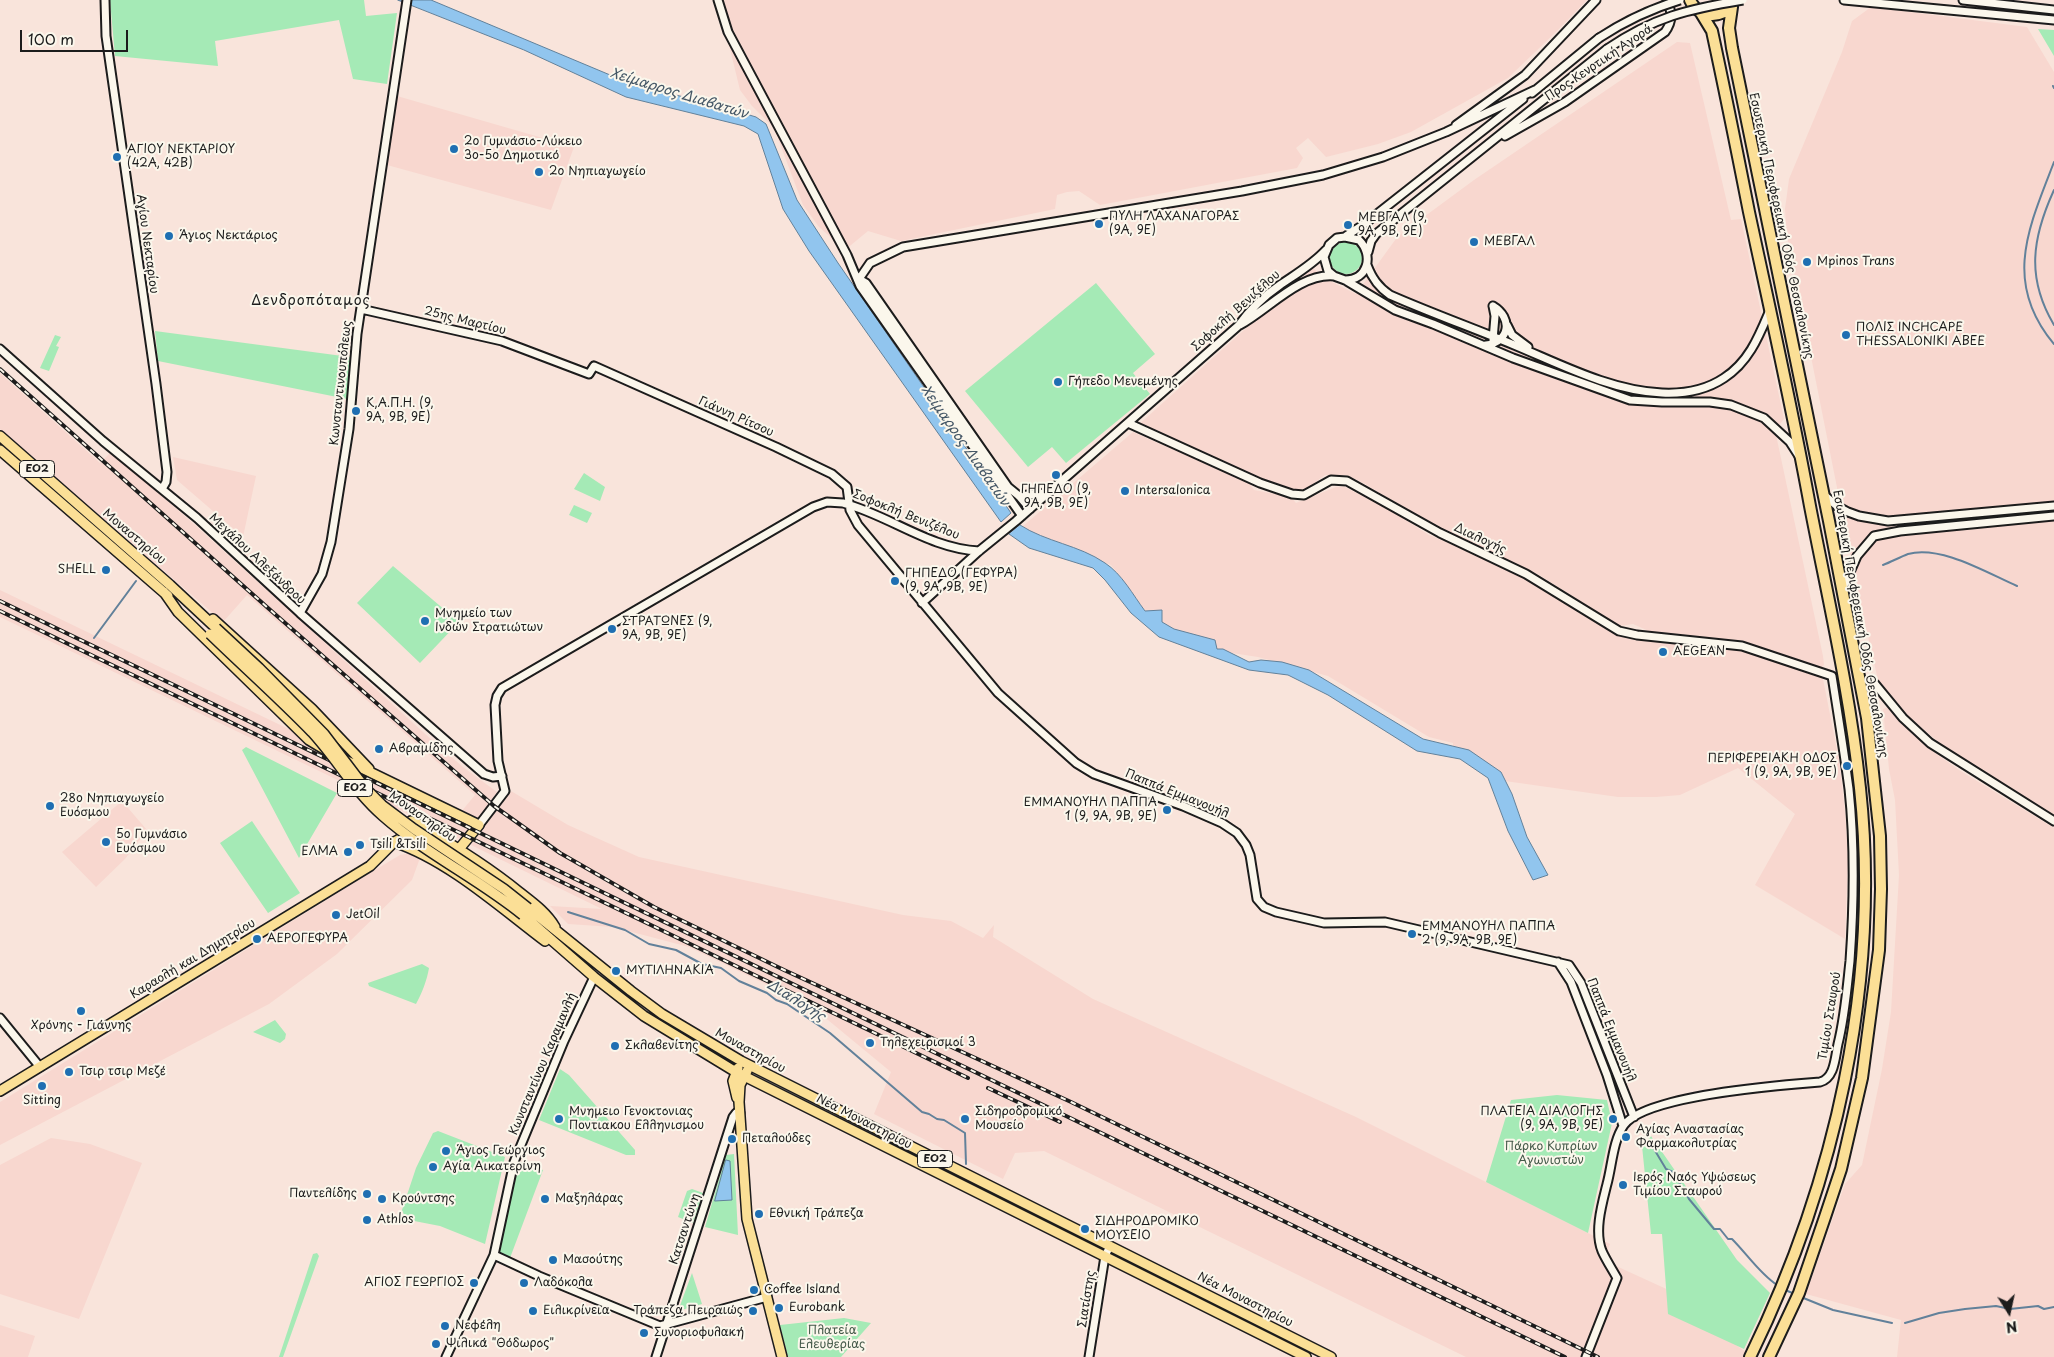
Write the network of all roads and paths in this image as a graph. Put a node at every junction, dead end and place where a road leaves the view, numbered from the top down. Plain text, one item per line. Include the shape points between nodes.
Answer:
1 (105, 0) edge
2 (718, 0) edge
3 (1596, 0) edge
4 (1667, 0) edge
5 (1680, 0) edge
6 (1690, 0) edge
7 (1743, 0) edge
8 (1844, 0) edge
9 (1963, 0) edge
10 (406, 2) edge
11 (1733, 3) edge
12 (2054, 10) edge
13 (1701, 13) junction
14 (2054, 20) edge
15 (1535, 90) junction
16 (1446, 132) junction
17 (1489, 145) junction
18 (1345, 236) junction
19 (1326, 249) junction
20 (1368, 253) junction
21 (1367, 265) junction
22 (1334, 276) junction
23 (859, 279) junction
24 (1345, 280) junction
25 (361, 309) junction
26 (1770, 309) junction
27 (1506, 323) junction
28 (1496, 324) junction
29 (1238, 326) junction
30 (1479, 331) junction
31 (1497, 340) junction
32 (1483, 345) junction
33 (0, 349) edge
34 (1499, 351) junction
35 (1538, 355) junction
36 (594, 366) joint
37 (1128, 423) junction
38 (0, 436) edge
39 (0, 450) edge
40 (1802, 460) junction
41 (162, 490) junction
42 (1048, 493) junction
43 (1823, 494) junction
44 (1019, 496) junction
45 (849, 504) junction
46 (2054, 506) edge
47 (1030, 509) junction
48 (2054, 516) edge
49 (1019, 519) junction
50 (979, 551) junction
51 (170, 585) junction
52 (1843, 588) junction
53 (164, 592) junction
54 (922, 603) junction
55 (300, 613) junction
56 (213, 631) junction
57 (1832, 676) joint
58 (1875, 684) dead end
59 (375, 775) junction
60 (502, 776) junction
61 (2054, 822) edge
62 (479, 825) junction
63 (394, 842) junction
64 (459, 850) junction
65 (526, 912) junction
66 (561, 935) junction
67 (574, 959) junction
68 (1557, 962) junction
69 (594, 977) junction
70 (0, 1018) edge
71 (746, 1063) junction
72 (40, 1067) junction
73 (740, 1074) junction
74 (786, 1084) joint
75 (0, 1091) edge
76 (740, 1113) junction
77 (1634, 1117) junction
78 (1623, 1126) junction
79 (1110, 1246) junction
80 (494, 1255) junction
81 (1105, 1256) junction
82 (766, 1297) junction
83 (667, 1325) junction
84 (446, 1357) edge
85 (656, 1357) edge
86 (782, 1357) edge
87 (1089, 1357) edge
88 (1306, 1357) edge
89 (1331, 1357) edge
90 (1586, 1357) edge
91 (1750, 1357) edge
92 (1769, 1357) edge

1 - 41 street, Αγίου Νεκταρίου via 106,36 154,363 167,476
2 - 23 street via 732,39
3 - 16 street via 1525,75
4 - 17 street, Προς Κενρτική Αγορά via 1672,17 1665,32 1565,102
5 - 15 street, bridge via 1651,8 1622,23
6 - 13 highway
7 - 17 street, bridge via 1668,16 1632,32
8 - 14 street
9 - 12 street
10 - 25 street, Κωνσταντινουπόλεως
11 - 13 highway via 1716,16
11 - 43 highway, Εσωτερική Περιφερειακή Οδός Θεσσαλονίκης via 1729,28 1731,42
13 - 26 highway via 1712,31
15 - 16 street
15 - 18 street
16 - 23 street via 1383,157 1323,174 1242,191 903,247 870,263
17 - 20 street via 1376,234
18 - 19 street via 1333,241
18 - 20 street via 1359,240
19 - 22 street via 1325,264
19 - 29 street, Σοφοκλή Βενιζέλου via 1314,263 1278,287 1249,312
20 - 21 street
21 - 24 street via 1362,274
21 - 30 street via 1376,283 1390,295
22 - 24 street
22 - 29 street via 1310,279
23 - 44 street via 866,283 1008,487
23 - 49 street via 860,286
24 - 32 street via 1395,310
25 - 36 street, 25ης Μαρτίου via 502,341 589,374
25 - 55 street, Κωνσταντινουπόλεως via 349,429 331,542 320,579
26 - 35 street via 1754,345 1735,369 1724,378 1692,391 1664,394 1624,387
26 - 40 highway
27 - 28 street via 1493,306
27 - 31 street via 1506,332
27 - 35 street via 1518,341
28 - 30 street
28 - 31 street
29 - 37 street, Σοφοκλή Βενιζέλου
30 - 31 street
31 - 32 street
31 - 34 street
31 - 35 street
32 - 34 street
33 - 41 street, Μεγάλου Αλεξάνδρου
34 - 40 street via 1630,400 1731,405 1764,418 1790,442
36 - 45 street, Γιάννη Ρίτσου via 839,478 848,487
37 - 42 street, Σοφοκλή Βενιζέλου
37 - 57 street, Διαλογής via 1255,481 1292,494 1304,494 1331,480 1347,481 1440,533 1526,574 1619,631 1742,646
38 - 51 main road, Μοναστηρίου / ΕΟ2
39 - 53 main road, Μοναστηρίου / ΕΟ2
40 - 91 highway via 1847,699 1860,788 1864,885 1862,946 1855,1023 1839,1109 1819,1186 1784,1284
41 - 55 street, Μεγάλου Αλεξάνδρου
42 - 44 street
42 - 47 street, Σοφοκλή Βενιζέλου
43 - 46 street via 1848,512 1888,521
43 - 52 highway, Εσωτερική Περιφερειακή Οδός Θεσσαλονίκης
44 - 47 street
45 - 50 street, Σοφοκλή Βενιζέλου via 953,548
45 - 54 street, Παππά Εμμανουήλ via 858,525
45 - 60 street, Σοφοκλή Βενιζέλου via 828,502 813,506 506,685 496,700 498,761
47 - 49 street, Σοφοκλή Βενιζέλου
48 - 52 street via 1874,536 1857,556
49 - 50 street, Σοφοκλή Βενιζέλου
50 - 54 street
51 - 56 main road, Μοναστηρίου / ΕΟ2
51 - 59 main road via 191,598 312,709
52 - 92 highway, Εσωτερική Περιφερειακή Οδός Θεσσαλονίκης via 1875,777 1881,889 1878,950 1868,1039 1841,1169 1798,1293
53 - 56 main road, Μοναστηρίου / ΕΟ2
53 - 59 main road via 178,612 313,744
54 - 68 street, Παππά Εμμανουήλ via 1005,701 1083,768 1183,806 1238,833 1250,855 1257,899 1264,907 1311,921 1385,922
55 - 60 street, Μεγάλου Αλεξάνδρου via 484,774
56 - 65 main road, Μοναστηρίου / ΕΟ2, bridge via 311,732 376,810 409,837
57 - 77 street, Τιμίου Σταυρού via 1849,790 1853,919 1842,1029 1832,1073 1820,1082 1737,1090 1675,1102
58 - 61 street via 1903,718 1930,743
59 - 62 main road
60 - 62 street, Σοφοκλή Βενιζέλου via 505,791
62 - 64 main road, Σοφοκλή Βενιζέλου
63 - 64 main road, Καραολή και Δημητρίου via 403,835 410,822 414,822
63 - 67 main road via 420,851 495,902 551,946
63 - 72 main road, Καραολή και Δημητρίου via 370,866
64 - 66 main road via 541,909
65 - 66 main road, Μοναστηρίου / ΕΟ2
65 - 67 main road, Μοναστηρίου / ΕΟ2
66 - 71 main road, Μοναστηρίου / ΕΟ2 via 662,1014
67 - 69 main road, Μοναστηρίου / ΕΟ2
68 - 77 street, Παππά Εμμανουήλ via 1569,965 1581,983
68 - 78 street, Παππά Εμμανουήλ via 1565,970 1574,989
69 - 73 main road, Μοναστηρίου / ΕΟ2 via 644,1016
69 - 80 street, Κωνσταντίνου Καραμανλή via 514,1162
70 - 72 street
71 - 73 main road
71 - 74 main road, Μοναστηρίου / ΕΟ2
72 - 75 main road, Καραολή και Δημητρίου
73 - 76 main road via 733,1085
73 - 81 main road, Νέα Μοναστηρίου / ΕΟ2
74 - 79 main road, Νέα Μοναστηρίου / ΕΟ2
76 - 82 main road via 747,1219
76 - 83 street, Κατσαντώνη via 733,1116
77 - 78 street, Τιμίου Σταυρού
78 - 90 street via 1603,1202 1599,1232 1602,1251 1617,1278
79 - 81 street, Σιατίστης
79 - 89 main road, Νέα Μοναστηρίου / ΕΟ2
80 - 83 street via 595,1300 659,1325
80 - 84 street, Κωνσταντίνου Καραμανλή
81 - 87 street, Σιατίστης
81 - 88 main road, Νέα Μοναστηρίου / ΕΟ2
82 - 83 street
82 - 86 main road
83 - 85 street, Κατσαντώνη

